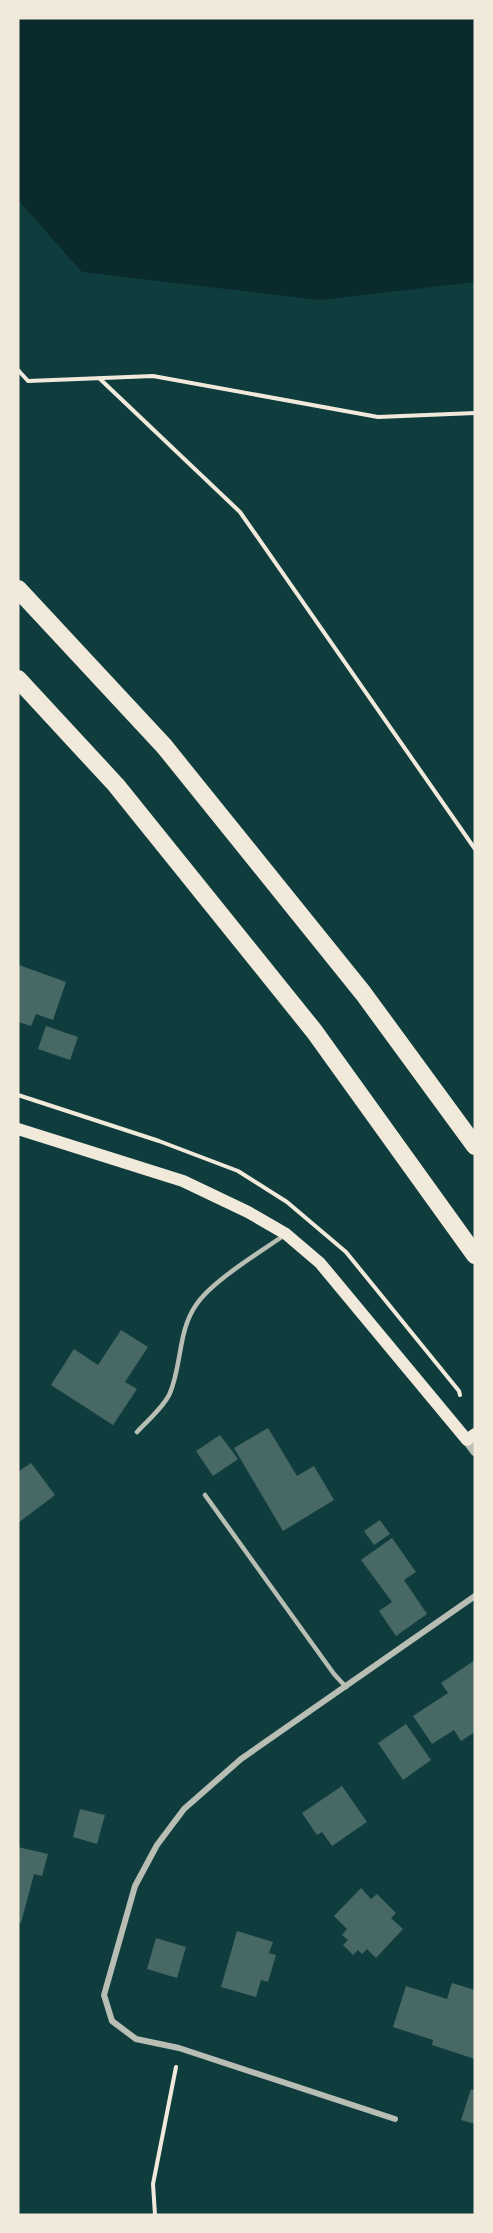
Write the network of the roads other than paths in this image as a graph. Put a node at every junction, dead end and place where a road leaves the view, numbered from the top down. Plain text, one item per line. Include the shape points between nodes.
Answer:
1 (18, 589) edge
2 (18, 679) edge
3 (18, 1129) edge
4 (475, 1146) edge
5 (285, 1234) junction
6 (475, 1255) edge
7 (137, 1432) dead end
8 (471, 1437) edge
9 (475, 1451) edge
10 (205, 1495) dead end
11 (475, 1596) edge
12 (346, 1687) junction
13 (396, 2119) dead end

1 - 4 highway via 164,746 363,993
2 - 6 highway via 116,785 314,1031
3 - 5 main road via 183,1181
5 - 7 lane via 223,1278 196,1303 183,1328 169,1395
5 - 8 main road via 320,1263
8 - 9 street
10 - 12 lane
11 - 12 street
12 - 13 street via 241,1759 184,1809 157,1845 135,1886 104,1995 112,2021 136,2039 179,2048

